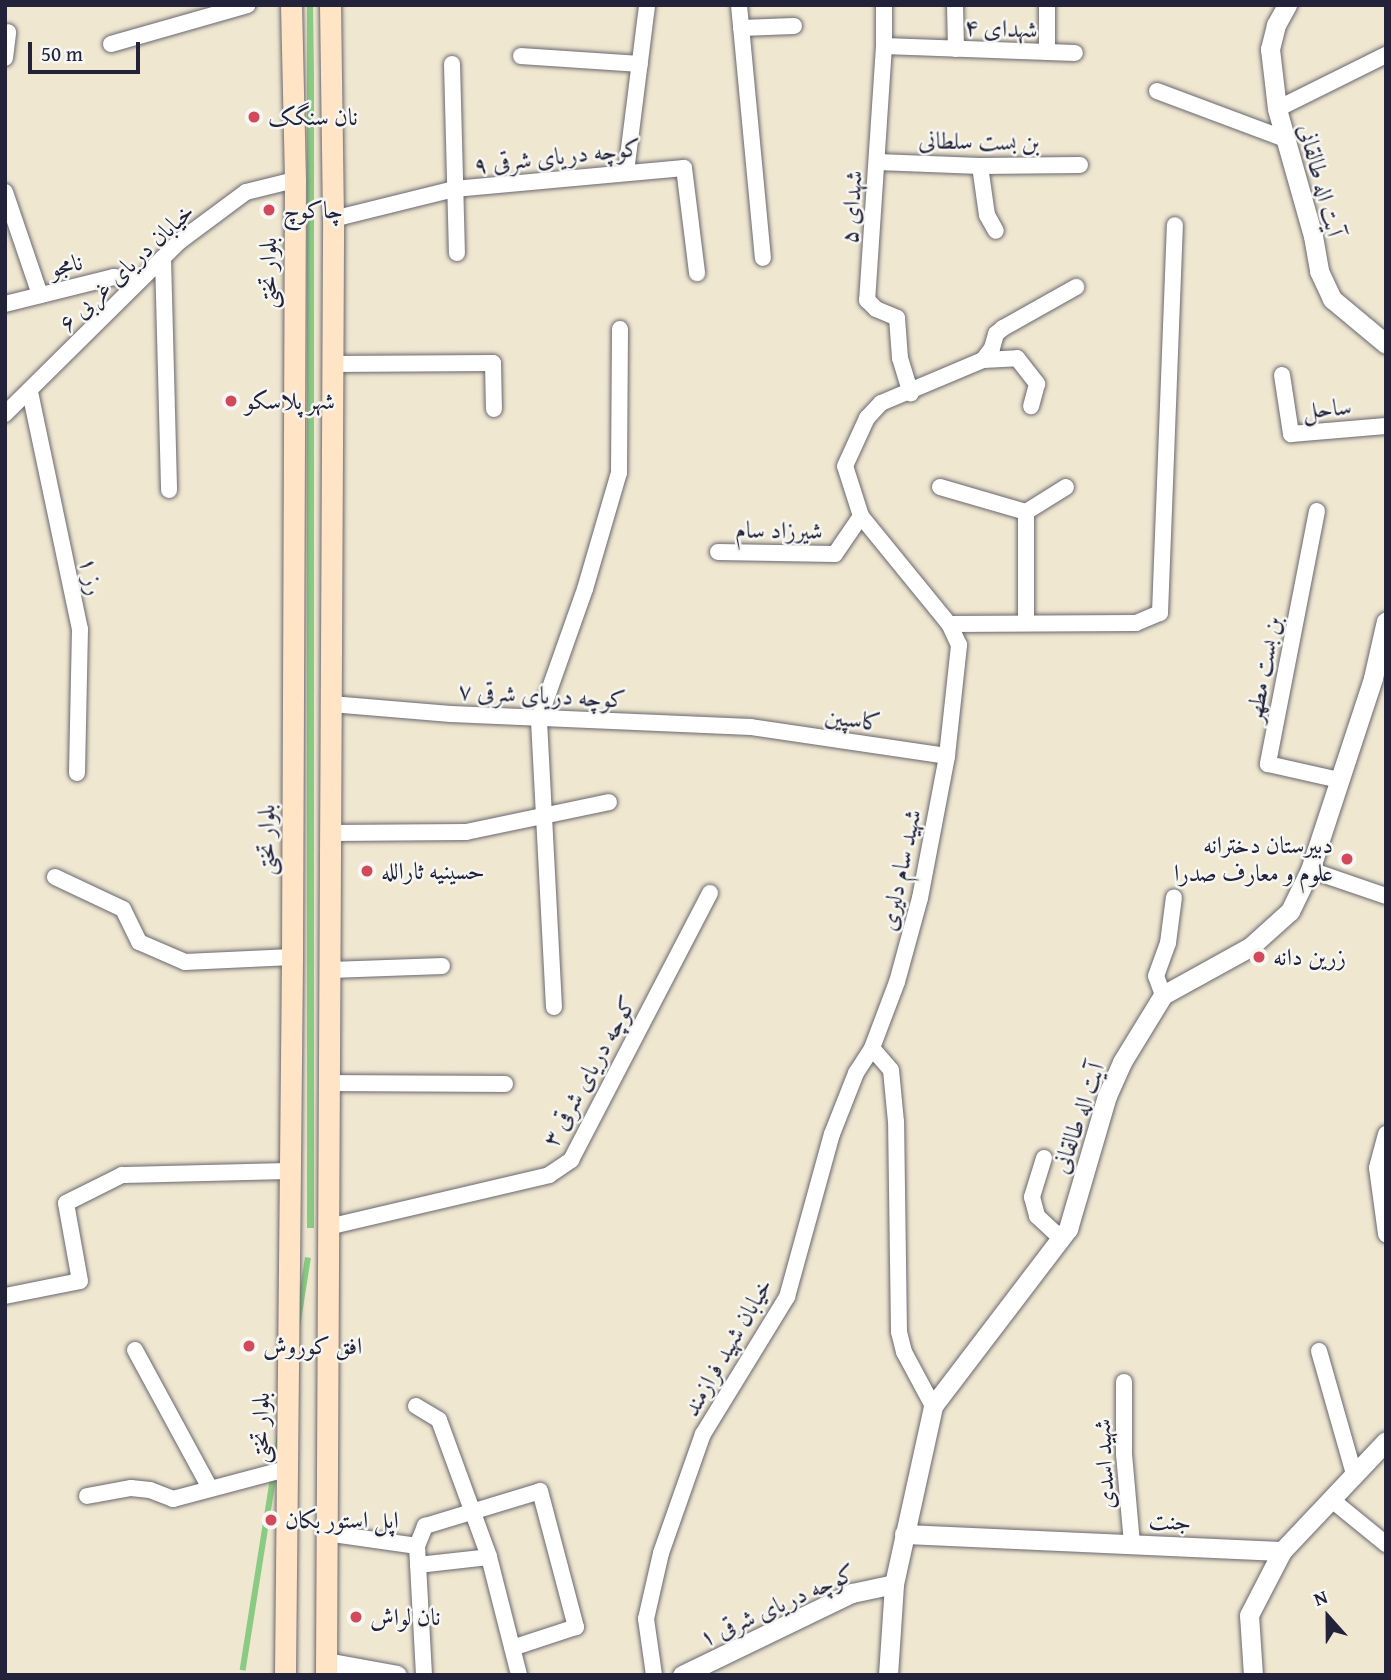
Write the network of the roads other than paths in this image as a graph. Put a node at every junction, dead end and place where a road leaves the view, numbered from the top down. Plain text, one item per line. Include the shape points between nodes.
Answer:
1 (248, 5) edge
2 (291, 5) edge
3 (330, 5) edge
4 (647, 5) edge
5 (739, 5) edge
6 (884, 5) edge
7 (956, 5) edge
8 (1046, 5) edge
9 (1287, 5) edge
10 (794, 26) dead end
11 (741, 28) junction
12 (8, 32) dead end
13 (111, 44) dead end
14 (884, 46) junction
15 (956, 49) junction
16 (1047, 52) junction
17 (1074, 52) dead end
18 (1386, 55) edge
19 (521, 56) dead end
20 (5, 58) edge
21 (452, 64) dead end
22 (640, 64) junction
23 (1157, 91) dead end
24 (1277, 108) junction
25 (1283, 138) junction
26 (877, 162) junction
27 (1080, 164) dead end
28 (980, 166) junction
29 (626, 172) junction
30 (295, 180) junction
31 (454, 189) junction
32 (5, 192) edge
33 (333, 219) junction
34 (1175, 225) dead end
35 (996, 231) dead end
36 (457, 253) dead end
37 (163, 258) junction
38 (763, 258) dead end
39 (697, 273) dead end
40 (137, 281) junction
41 (1076, 287) dead end
42 (40, 295) junction
43 (5, 304) edge
44 (620, 329) dead end
45 (1386, 344) edge
46 (983, 360) junction
47 (332, 364) junction
48 (1282, 375) dead end
49 (30, 392) junction
50 (911, 393) junction
51 (1031, 406) dead end
52 (494, 409) dead end
53 (5, 414) edge
54 (1386, 426) edge
55 (940, 487) dead end
56 (1066, 487) dead end
57 (169, 490) dead end
58 (1317, 511) dead end
59 (1026, 512) junction
60 (861, 516) junction
61 (718, 552) dead end
62 (1026, 621) junction
63 (1386, 621) edge
64 (949, 624) junction
65 (1380, 680) edge
66 (331, 704) junction
67 (539, 719) junction
68 (751, 727) joint
69 (947, 756) junction
70 (77, 773) dead end
71 (1339, 780) junction
72 (609, 802) dead end
73 (544, 816) junction
74 (331, 834) junction
75 (1310, 870) junction
76 (55, 877) dead end
77 (710, 893) dead end
78 (1386, 896) edge
79 (1174, 897) dead end
80 (292, 957) junction
81 (442, 966) dead end
82 (331, 970) junction
83 (1163, 995) junction
84 (554, 1007) dead end
85 (872, 1048) junction
86 (329, 1083) junction
87 (505, 1084) dead end
88 (1386, 1134) edge
89 (1044, 1158) dead end
90 (290, 1171) junction
91 (1383, 1183) edge
92 (1386, 1234) edge
93 (328, 1235) junction
94 (1061, 1238) junction
95 (290, 1245) junction
96 (5, 1296) edge
97 (135, 1350) dead end
98 (1319, 1351) dead end
99 (1124, 1382) dead end
100 (416, 1406) dead end
101 (933, 1406) junction
102 (1386, 1441) edge
103 (286, 1469) junction
104 (1356, 1477) junction
105 (210, 1488) junction
106 (87, 1496) dead end
107 (1332, 1500) junction
108 (473, 1509) junction
109 (326, 1533) junction
110 (904, 1534) junction
111 (1132, 1544) junction
112 (1386, 1544) edge
113 (416, 1546) junction
114 (1282, 1551) junction
115 (489, 1557) junction
116 (418, 1565) junction
117 (894, 1584) junction
118 (512, 1648) junction
119 (326, 1668) edge
120 (285, 1675) edge
121 (397, 1675) edge
122 (424, 1675) edge
123 (519, 1675) edge
124 (654, 1675) edge
125 (682, 1675) edge
126 (888, 1675) edge
127 (1252, 1675) edge

1 - 13 street
2 - 30 main road, بلوار تختی
3 - 33 main road
4 - 22 street
5 - 11 street
6 - 14 street, شهدای ۵
7 - 15 street
8 - 16 street
9 - 24 street, آیت اله طالقانی via 1270,49
10 - 11 street
11 - 38 street
12 - 20 street
14 - 15 street, شهدای ۴
14 - 26 street, شهدای ۵
15 - 16 street, شهدای ۴
16 - 17 street, شهدای ۴
18 - 24 street
19 - 22 street
21 - 31 street
22 - 29 street
23 - 25 street
24 - 25 street, آیت اله طالقانی
25 - 45 street, آیت اله طالقانی via 1319,271 1332,299
26 - 28 street, بن بست سلطانی
26 - 50 street, شهدای ۵ via 867,300 897,318 900,358
27 - 28 street, بن بست سلطانی
28 - 35 street via 987,215
29 - 31 street, کوچه دریای شرقی ۹
29 - 39 street, کوچه دریای شرقی ۹ via 684,167
30 - 37 street, خیابان دریای غربی ۶ via 246,192
30 - 80 main road, بلوار تختی
31 - 33 street, کوچه دریای شرقی ۹
31 - 36 street
32 - 42 street
33 - 47 main road
34 - 62 street via 1160,613 1136,623
37 - 40 street, خیابان دریای غربی ۶
37 - 57 street
40 - 42 street, نامجو via 114,277
40 - 49 street, خیابان دریای غربی ۶
41 - 46 street via 1003,328
42 - 43 street, نامجو
44 - 67 street via 619,473 585,589
46 - 50 street, شهید سام دلیری
46 - 51 street via 1017,358 1037,384
47 - 52 street via 494,363
47 - 66 main road
48 - 54 street, ساحل via 1291,434
49 - 53 street, خیابان دریای غربی ۶
49 - 70 street, رز ۱ via 80,629
50 - 60 street, شهید سام دلیری via 881,403 867,418 845,466
55 - 59 street
56 - 59 street
58 - 71 street, بن بست مطهر via 1268,764
59 - 62 street
60 - 61 street, شیرزاد سام via 835,554
60 - 64 street, شهید سام دلیری
62 - 64 street
63 - 65 street, آیت اله طالقانی
64 - 69 street, شهید سام دلیری via 959,645
65 - 71 street, آیت اله طالقانی
66 - 67 street, کوچه دریای شرقی ۷
66 - 74 main road
67 - 68 street, کوچه دریای شرقی ۷
67 - 73 street
68 - 69 street, کاسپين
69 - 85 street, شهید سام دلیری via 920,898 897,982
71 - 75 street, آیت اله طالقانی
72 - 73 street
73 - 74 street via 466,832
73 - 84 street
74 - 82 main road
75 - 78 street
75 - 83 street, آیت اله طالقانی via 1290,911 1250,947
76 - 80 street via 123,909 139,942 185,962
77 - 93 street, کوچه دریای شرقی ۳ via 571,1160 549,1175
79 - 83 street via 1168,943 1156,976
80 - 90 main road, بلوار تختی
81 - 82 street
82 - 86 main road
83 - 94 street, آیت اله طالقانی via 1107,1096 1068,1229
85 - 101 street via 891,1070 894,1096 900,1332 904,1352
85 - 124 street, خیابان شهید فرازمند via 856,1073 832,1134 787,1297 703,1434 661,1553 646,1619
86 - 87 street
86 - 93 main road
88 - 91 street via 1377,1168
89 - 94 street via 1032,1196 1037,1216
90 - 95 main road, بلوار تختی
90 - 96 street via 122,1175 66,1203 80,1281
91 - 92 street
93 - 95 main road
93 - 109 main road
94 - 101 street, آیت اله طالقانی
95 - 103 main road, بلوار تختی
97 - 105 street
98 - 104 street
99 - 111 street, شهید اسدی via 1124,1454
100 - 108 street via 439,1420
101 - 110 street, آیت اله طالقانی
102 - 104 street
103 - 105 street
103 - 120 main road, بلوار تختی
104 - 107 street
105 - 106 street via 173,1499 131,1488
107 - 112 street
107 - 114 street
108 - 113 street via 425,1526
108 - 115 street
108 - 118 street via 540,1491 576,1627
109 - 113 street
109 - 119 main road
110 - 111 street, جنت
110 - 117 street, آیت اله طالقانی
111 - 114 street, جنت
113 - 116 street
114 - 127 street via 1249,1615
115 - 116 street
115 - 118 street
116 - 122 street
117 - 125 street, کوچه دریای شرقی ۱ via 852,1593
117 - 126 street, آیت اله طالقانی
118 - 123 street
119 - 121 street

